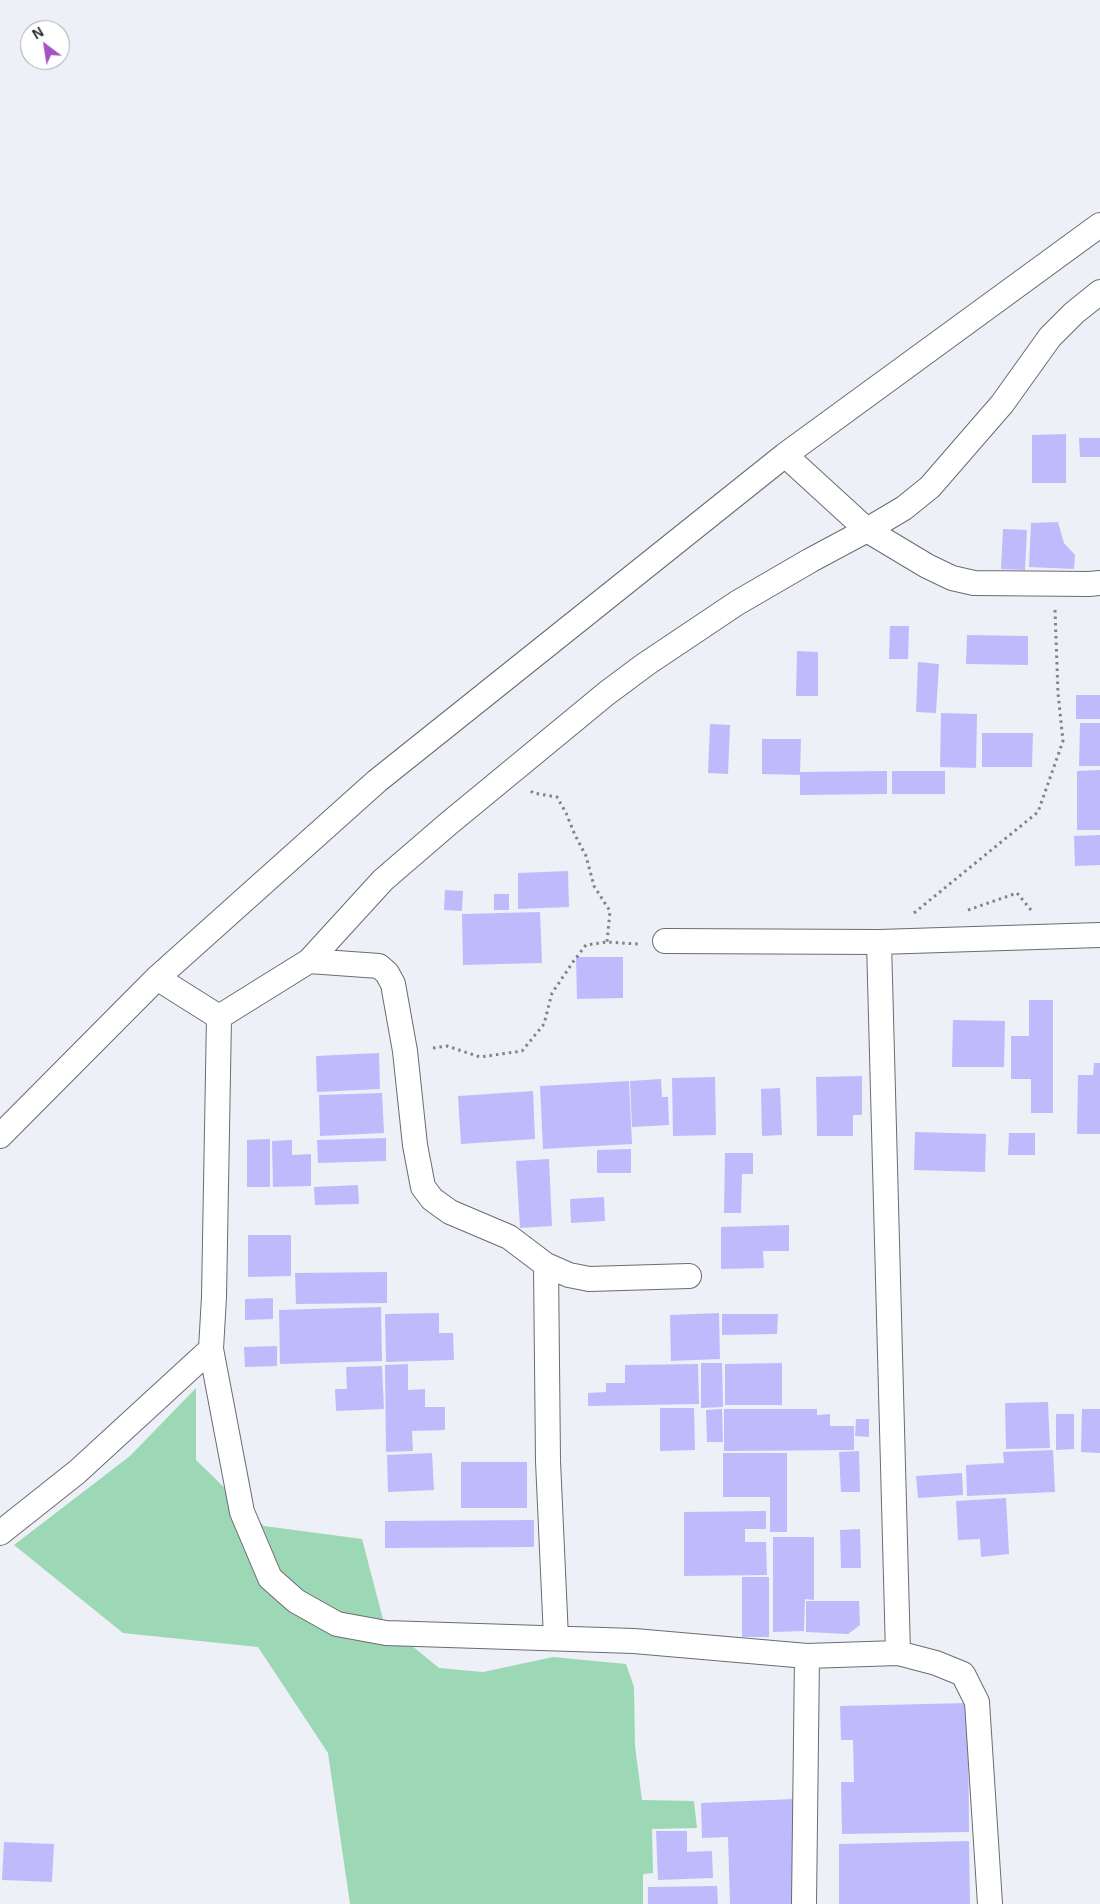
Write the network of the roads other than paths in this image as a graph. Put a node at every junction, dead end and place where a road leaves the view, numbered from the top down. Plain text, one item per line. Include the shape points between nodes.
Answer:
1 (1100, 225) edge
2 (1100, 292) edge
3 (785, 455) junction
4 (867, 530) junction
5 (1100, 583) edge
6 (1100, 935) edge
7 (665, 941) road end
8 (879, 942) junction
9 (309, 961) junction
10 (157, 978) junction
11 (219, 1017) junction
12 (0, 1136) edge
13 (546, 1265) junction
14 (689, 1276) dead end
15 (211, 1349) junction
16 (0, 1532) edge
17 (556, 1638) junction
18 (898, 1653) junction
19 (807, 1656) junction
20 (804, 1904) edge
21 (990, 1904) edge

1 - 3 street
2 - 4 street via 1050,337 1002,404 930,487 904,508
3 - 4 street
3 - 10 street via 377,781
4 - 5 street via 952,578 974,583
4 - 9 street via 737,603 646,664 570,722 383,880
6 - 8 street
7 - 8 street
8 - 18 street
9 - 11 street
9 - 13 street via 379,966 388,973 393,984 405,1051 423,1187 432,1199 450,1212 509,1237
10 - 11 street
10 - 12 street
11 - 15 street
13 - 14 street via 589,1279
13 - 17 street via 548,1461
15 - 16 street via 77,1472
15 - 17 street via 242,1512 270,1578 296,1601 338,1624 386,1633
17 - 19 street via 634,1641
18 - 19 street
18 - 21 street via 936,1662 963,1674 978,1702
19 - 20 street

